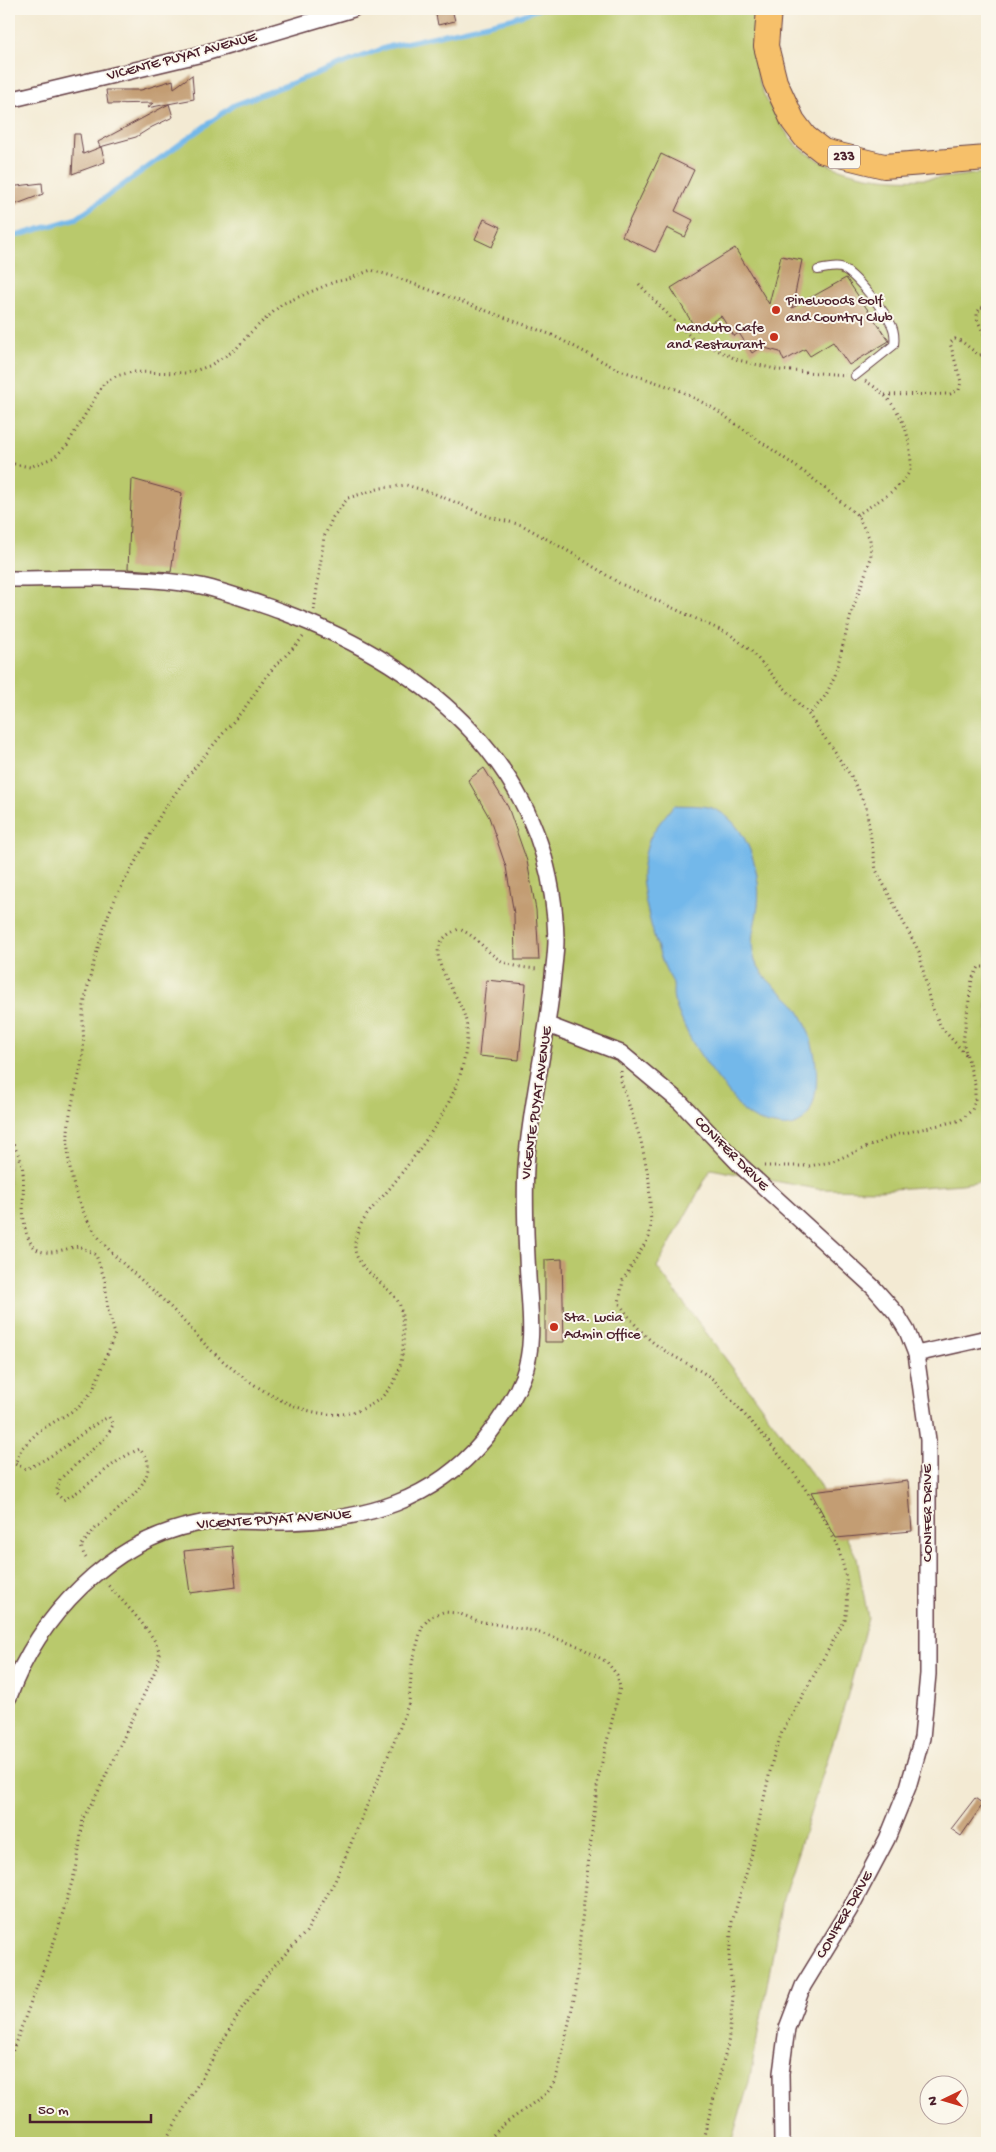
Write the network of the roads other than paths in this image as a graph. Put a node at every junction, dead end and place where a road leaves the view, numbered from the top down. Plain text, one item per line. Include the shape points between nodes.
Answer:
1 (354, 9) edge
2 (769, 9) edge
3 (9, 100) edge
4 (987, 158) edge
5 (818, 270) dead end
6 (855, 376) road end
7 (9, 579) edge
8 (548, 1025) junction
9 (987, 1338) edge
10 (916, 1354) junction
11 (9, 1697) edge
12 (782, 2143) edge

1 - 3 street, VICENTE PUYAT AVENUE via 198,55
2 - 4 main road, 233 via 766,46 775,82 793,121 805,137 823,151 884,166
5 - 6 lane via 838,268 851,275 875,302 894,331 894,345
7 - 8 street, VICENTE PUYAT AVENUE via 142,579 200,586 313,624 390,663 426,688 484,746 514,785 537,836 550,876 556,941
8 - 10 street, CONIFER DRIVE via 621,1053 681,1103 741,1166 873,1287 908,1331
8 - 11 street, VICENTE PUYAT AVENUE via 526,1162 524,1203 531,1315 525,1373 484,1440 446,1478 392,1507 337,1519 287,1522 235,1520 197,1524 154,1536 112,1560 67,1602 39,1638 15,1679
9 - 10 street
10 - 12 street, CONIFER DRIVE via 928,1440 928,1674 922,1738 908,1787 887,1839 850,1910 803,1986 786,2028 780,2073

